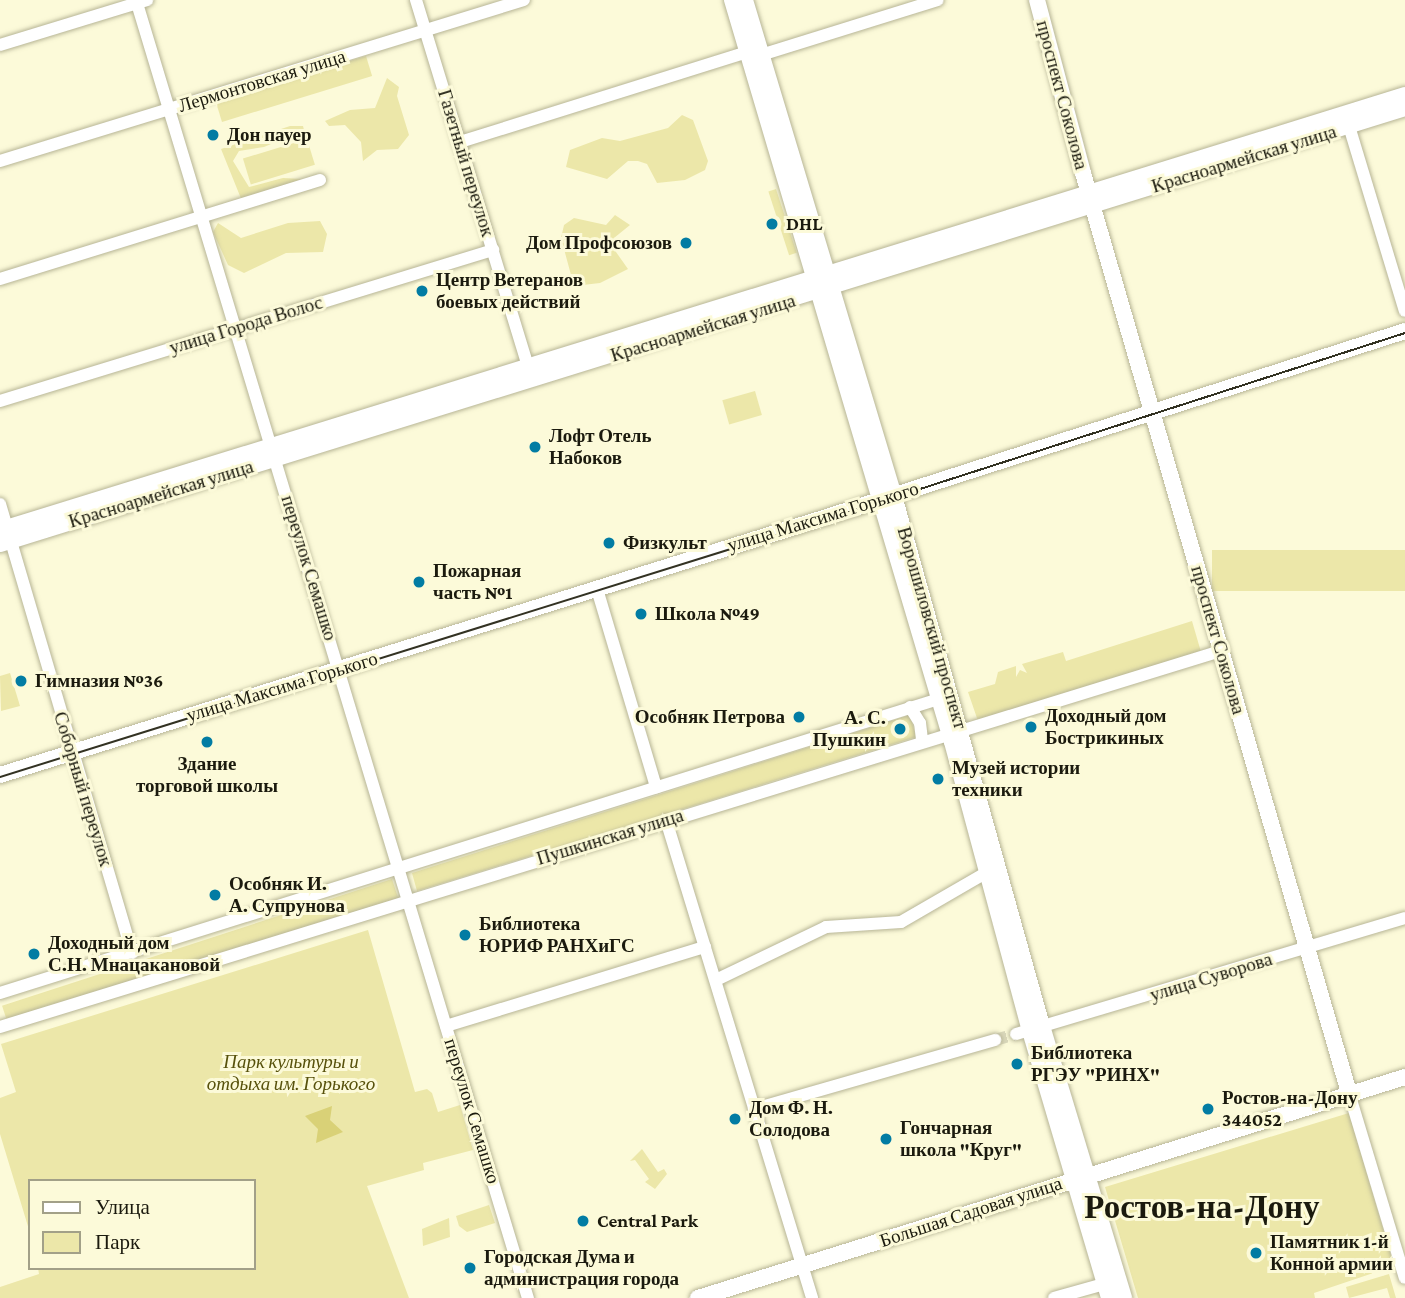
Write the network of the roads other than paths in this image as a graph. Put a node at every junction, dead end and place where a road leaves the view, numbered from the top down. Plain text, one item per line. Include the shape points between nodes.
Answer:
1 (416, 0) edge
2 (524, 0) edge
3 (732, 0) edge
4 (745, 0) edge
5 (939, 0) edge
6 (1037, 0) edge
7 (140, 1) edge
8 (425, 30) junction
9 (0, 45) edge
10 (755, 53) junction
11 (1405, 95) edge
12 (1405, 108) edge
13 (170, 109) junction
14 (1349, 126) junction
15 (460, 142) junction
16 (0, 161) edge
17 (320, 180) dead end
18 (1091, 201) junction
19 (203, 217) junction
20 (493, 250) junction
21 (0, 279) edge
22 (824, 285) junction
23 (1405, 311) edge
24 (237, 328) junction
25 (1405, 331) edge
26 (528, 367) junction
27 (0, 401) edge
28 (1152, 412) junction
29 (274, 453) junction
30 (887, 498) junction
31 (0, 504) edge
32 (5, 536) edge
33 (597, 589) junction
34 (1222, 651) junction
35 (341, 669) junction
36 (945, 697) junction
37 (910, 707) junction
38 (955, 731) junction
39 (922, 740) junction
40 (72, 752) junction
41 (0, 775) edge
42 (656, 787) junction
43 (666, 820) junction
44 (400, 870) junction
45 (989, 870) junction
46 (409, 900) junction
47 (1405, 918) edge
48 (705, 947) junction
49 (1307, 948) junction
50 (132, 953) junction
51 (716, 980) junction
52 (0, 993) edge
53 (446, 1026) junction
54 (0, 1027) edge
55 (1029, 1031) junction
56 (995, 1040) tunnel mouth
57 (1405, 1077) edge
58 (1405, 1087) edge
59 (1350, 1098) junction
60 (754, 1109) junction
61 (1082, 1182) junction
62 (1401, 1253) edge
63 (802, 1270) junction
64 (1405, 1278) edge
65 (1107, 1291) edge
66 (528, 1298) edge
67 (698, 1298) edge
68 (730, 1298) edge
69 (812, 1298) edge
70 (1054, 1298) edge
71 (1124, 1298) edge

1 - 8 street, Газетный переулок
2 - 8 street, Лермонтовская улица
3 - 10 main road, Ворошиловский проспект
4 - 10 main road, Ворошиловский проспект
5 - 10 street
6 - 18 main road, проспект Соколова
7 - 9 street
7 - 13 street, переулок Семашко
8 - 13 street, Лермонтовская улица
8 - 15 street, Газетный переулок
10 - 15 street
10 - 22 main road, Ворошиловский проспект
11 - 18 main road, Красноармейская улица
12 - 14 main road, Красноармейская улица
13 - 16 street, Лермонтовская улица
13 - 19 street, переулок Семашко
14 - 18 main road, Красноармейская улица
14 - 23 street
15 - 20 street, Газетный переулок
17 - 19 street
18 - 22 main road, Красноармейская улица
18 - 28 main road, проспект Соколова
19 - 21 street
19 - 24 street, переулок Семашко
20 - 24 street, улица Города Волос
20 - 26 street, Газетный переулок
22 - 26 main road, Красноармейская улица
22 - 29 main road, Красноармейская улица
22 - 30 main road, Ворошиловский проспект
24 - 27 street, улица Города Волос
24 - 29 street, переулок Семашко
25 - 28 main road, улица Максима Горького
26 - 29 main road, Красноармейская улица
28 - 30 main road, улица Максима Горького
28 - 34 main road, проспект Соколова
29 - 32 main road, Красноармейская улица
29 - 35 street, переулок Семашко
30 - 33 main road, улица Максима Горького
30 - 36 main road, Ворошиловский проспект
31 - 32 street, Соборный переулок
32 - 40 street, Соборный переулок
33 - 35 main road, улица Максима Горького
33 - 42 street
34 - 38 street, Пушкинская улица
34 - 49 main road, проспект Соколова
35 - 40 main road, улица Максима Горького
35 - 44 street, переулок Семашко
36 - 37 street, Пушкинская улица
36 - 38 main road, Ворошиловский проспект
37 - 39 street via 920,723
37 - 42 street, Пушкинская улица
38 - 39 street, Пушкинская улица
38 - 45 main road, Ворошиловский проспект
38 - 55 main road, Ворошиловский проспект
39 - 43 street, Пушкинская улица
40 - 41 main road, улица Максима Горького
40 - 50 street, Соборный переулок
42 - 44 street, Пушкинская улица
43 - 46 street, Пушкинская улица
43 - 48 street
44 - 46 street, переулок Семашко
44 - 50 street, Пушкинская улица
45 - 51 street via 901,922 826,927
45 - 55 main road, Ворошиловский проспект
46 - 53 street, переулок Семашко
46 - 54 street, Пушкинская улица
47 - 49 street, улица Суворова
48 - 51 street
48 - 53 street
49 - 55 street, улица Суворова
49 - 59 main road, проспект Соколова
50 - 52 street, Пушкинская улица
51 - 60 street
53 - 66 street, переулок Семашко
55 - 61 main road, Ворошиловский проспект
56 - 60 street
57 - 59 main road, Большая Садовая улица
58 - 59 main road, Большая Садовая улица
59 - 61 main road, Большая Садовая улица
59 - 62 street, проспект Соколова
60 - 63 street
61 - 63 main road, Большая Садовая улица
61 - 65 main road, Ворошиловский проспект
61 - 71 main road, Ворошиловский проспект
62 - 64 street, проспект Соколова
63 - 67 main road, Большая Садовая улица
63 - 68 main road, Большая Садовая улица
63 - 69 street
65 - 70 street

